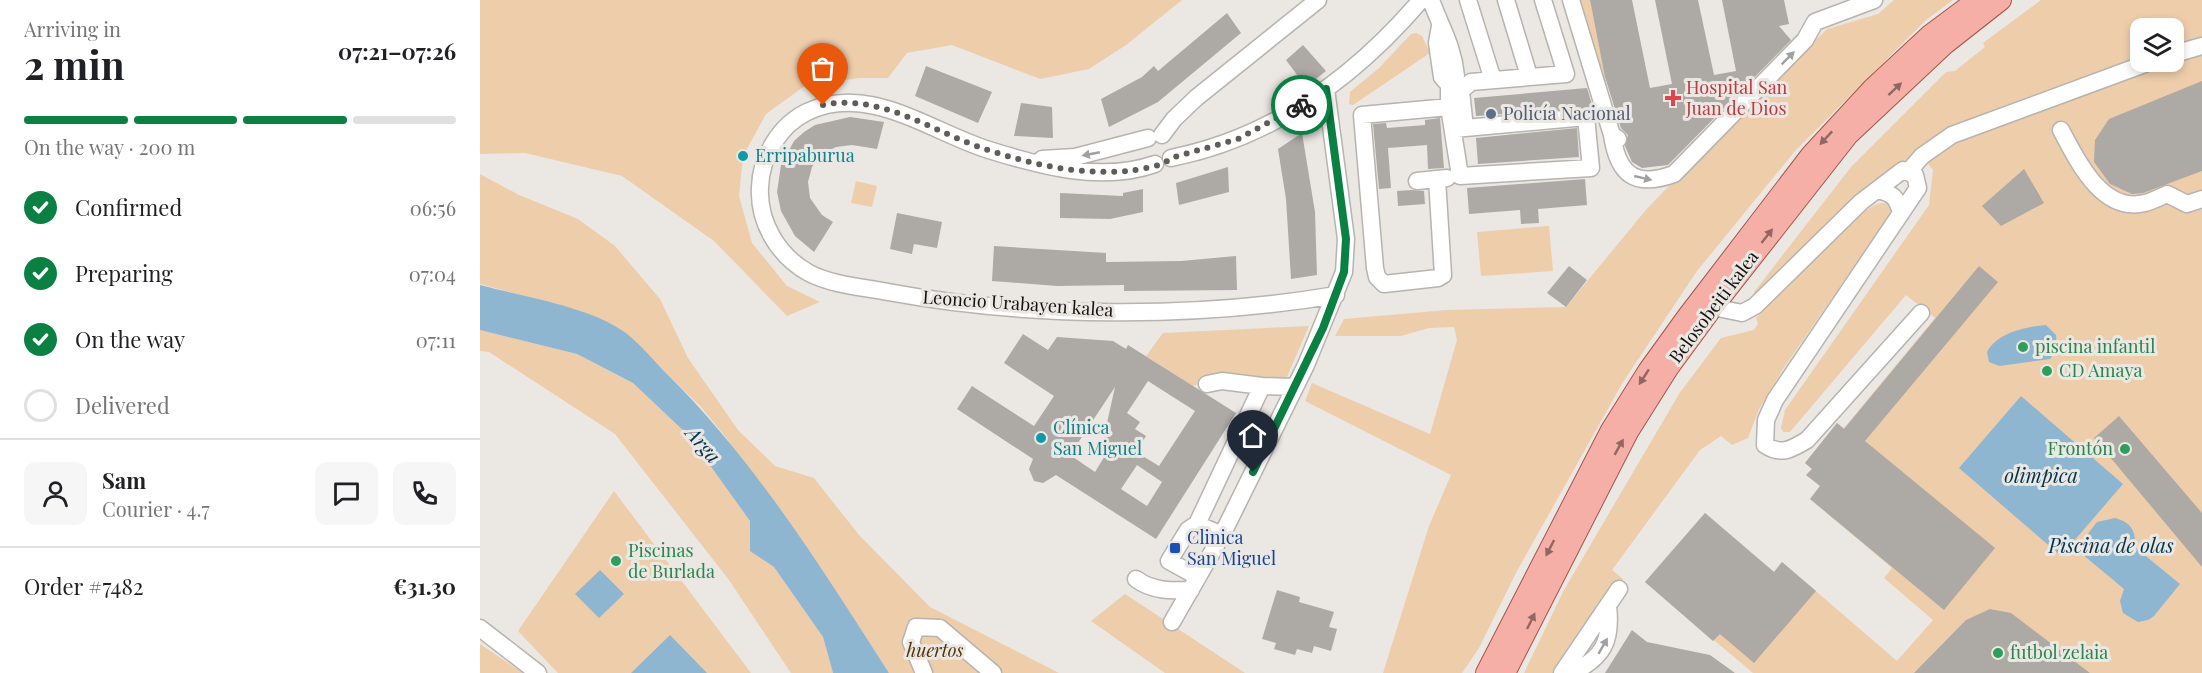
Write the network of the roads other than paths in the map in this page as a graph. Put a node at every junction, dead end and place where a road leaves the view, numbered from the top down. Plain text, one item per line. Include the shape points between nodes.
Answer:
1 (1318, 0) edge
2 (1421, 0) edge
3 (1431, 0) edge
4 (1468, 0) edge
5 (1506, 0) edge
6 (1543, 0) edge
7 (1571, 0) edge
8 (1874, 0) edge
9 (1977, 0) edge
10 (2001, 0) edge
11 (2202, 46) edge
12 (2184, 51) edge
13 (2130, 69) edge
14 (1529, 76) junction
15 (1493, 80) junction
16 (1326, 89) junction
17 (1449, 107) junction
18 (1459, 129) junction
19 (2061, 130) dead end
20 (1155, 137) junction
21 (1171, 158) junction
22 (1029, 160) junction
23 (1155, 165) junction
24 (1909, 171) junction
25 (1460, 176) junction
26 (1437, 179) junction
27 (1417, 181) dead end
28 (1878, 190) junction
29 (2202, 198) edge
30 (1901, 213) junction
31 (1336, 295) junction
32 (1713, 307) junction
33 (1921, 313) dead end
34 (1207, 384) dead end
35 (1262, 386) junction
36 (1294, 387) junction
37 (1197, 524) junction
38 (1222, 535) junction
39 (1136, 579) dead end
40 (1195, 584) junction
41 (1619, 589) dead end
42 (1608, 606) junction
43 (1172, 622) dead end
44 (480, 628) edge
45 (538, 673) edge
46 (924, 673) edge
47 (993, 673) edge
48 (1486, 673) edge
49 (1505, 673) edge
50 (1562, 673) edge
51 (1571, 673) edge

1 - 20 street via 1196,98
2 - 16 street via 1362,62
3 - 17 street via 1452,45 1456,76 1449,85
4 - 15 street
5 - 14 street
6 - 14 street via 1566,74
7 -> 8 street via 1615,137 1619,165 1630,175 1655,180 1674,174 1805,40 1815,22
9 -> 48 main road, Belosobeiti kalea via 1930,35 1810,154 1687,317 1611,430
32 -> 10 main road, Belosobeiti kalea via 1848,135 1945,44
11 - 12 street
13 - 24 street via 1952,135 1922,156
14 - 15 street
15 - 18 street via 1471,82 1461,91
16 - 21 street via 1238,139
16 - 31 street via 1346,239 1344,272
17 - 18 street
17 - 26 street via 1362,115 1375,268 1384,284 1443,275
18 - 25 street
18 - 25 street via 1586,117 1591,168
19 - 29 street via 2077,160 2104,195 2121,202 2144,204 2167,194 2187,204
20 - 21 street via 1172,144
20 -> 22 street, Leoncio Urabayen kalea via 1075,157
20 - 23 street via 1143,152
21 - 23 street
22 - 23 street, Leoncio Urabayen kalea via 1086,172
22 - 31 street, Leoncio Urabayen kalea via 988,150 884,108 863,102 841,102 807,112 778,135 763,170 760,204 769,236 792,262 810,273 832,282 916,297 1084,311 1194,309
24 - 28 street via 1893,175
24 - 30 street via 1918,188
25 - 26 street
26 - 27 street
28 - 30 street via 1897,198
28 - 32 street via 1845,216 1748,312
30 - 33 street via 1775,400 1766,420 1765,445 1789,451 1807,440
31 - 36 street
49 -> 32 main road, Belosobeiti kalea via 1628,432
34 - 35 street via 1222,381
35 - 36 street
35 - 37 street
36 - 38 street
37 - 38 street
37 - 40 street via 1188,530 1169,561
38 - 40 street
39 - 40 street via 1153,588 1173,591
40 - 43 street
41 - 42 street
42 - 50 street
51 -> 42 street via 1595,659 1606,644 1610,626
44 - 45 street
46 - 47 street via 911,642 916,627 940,628

